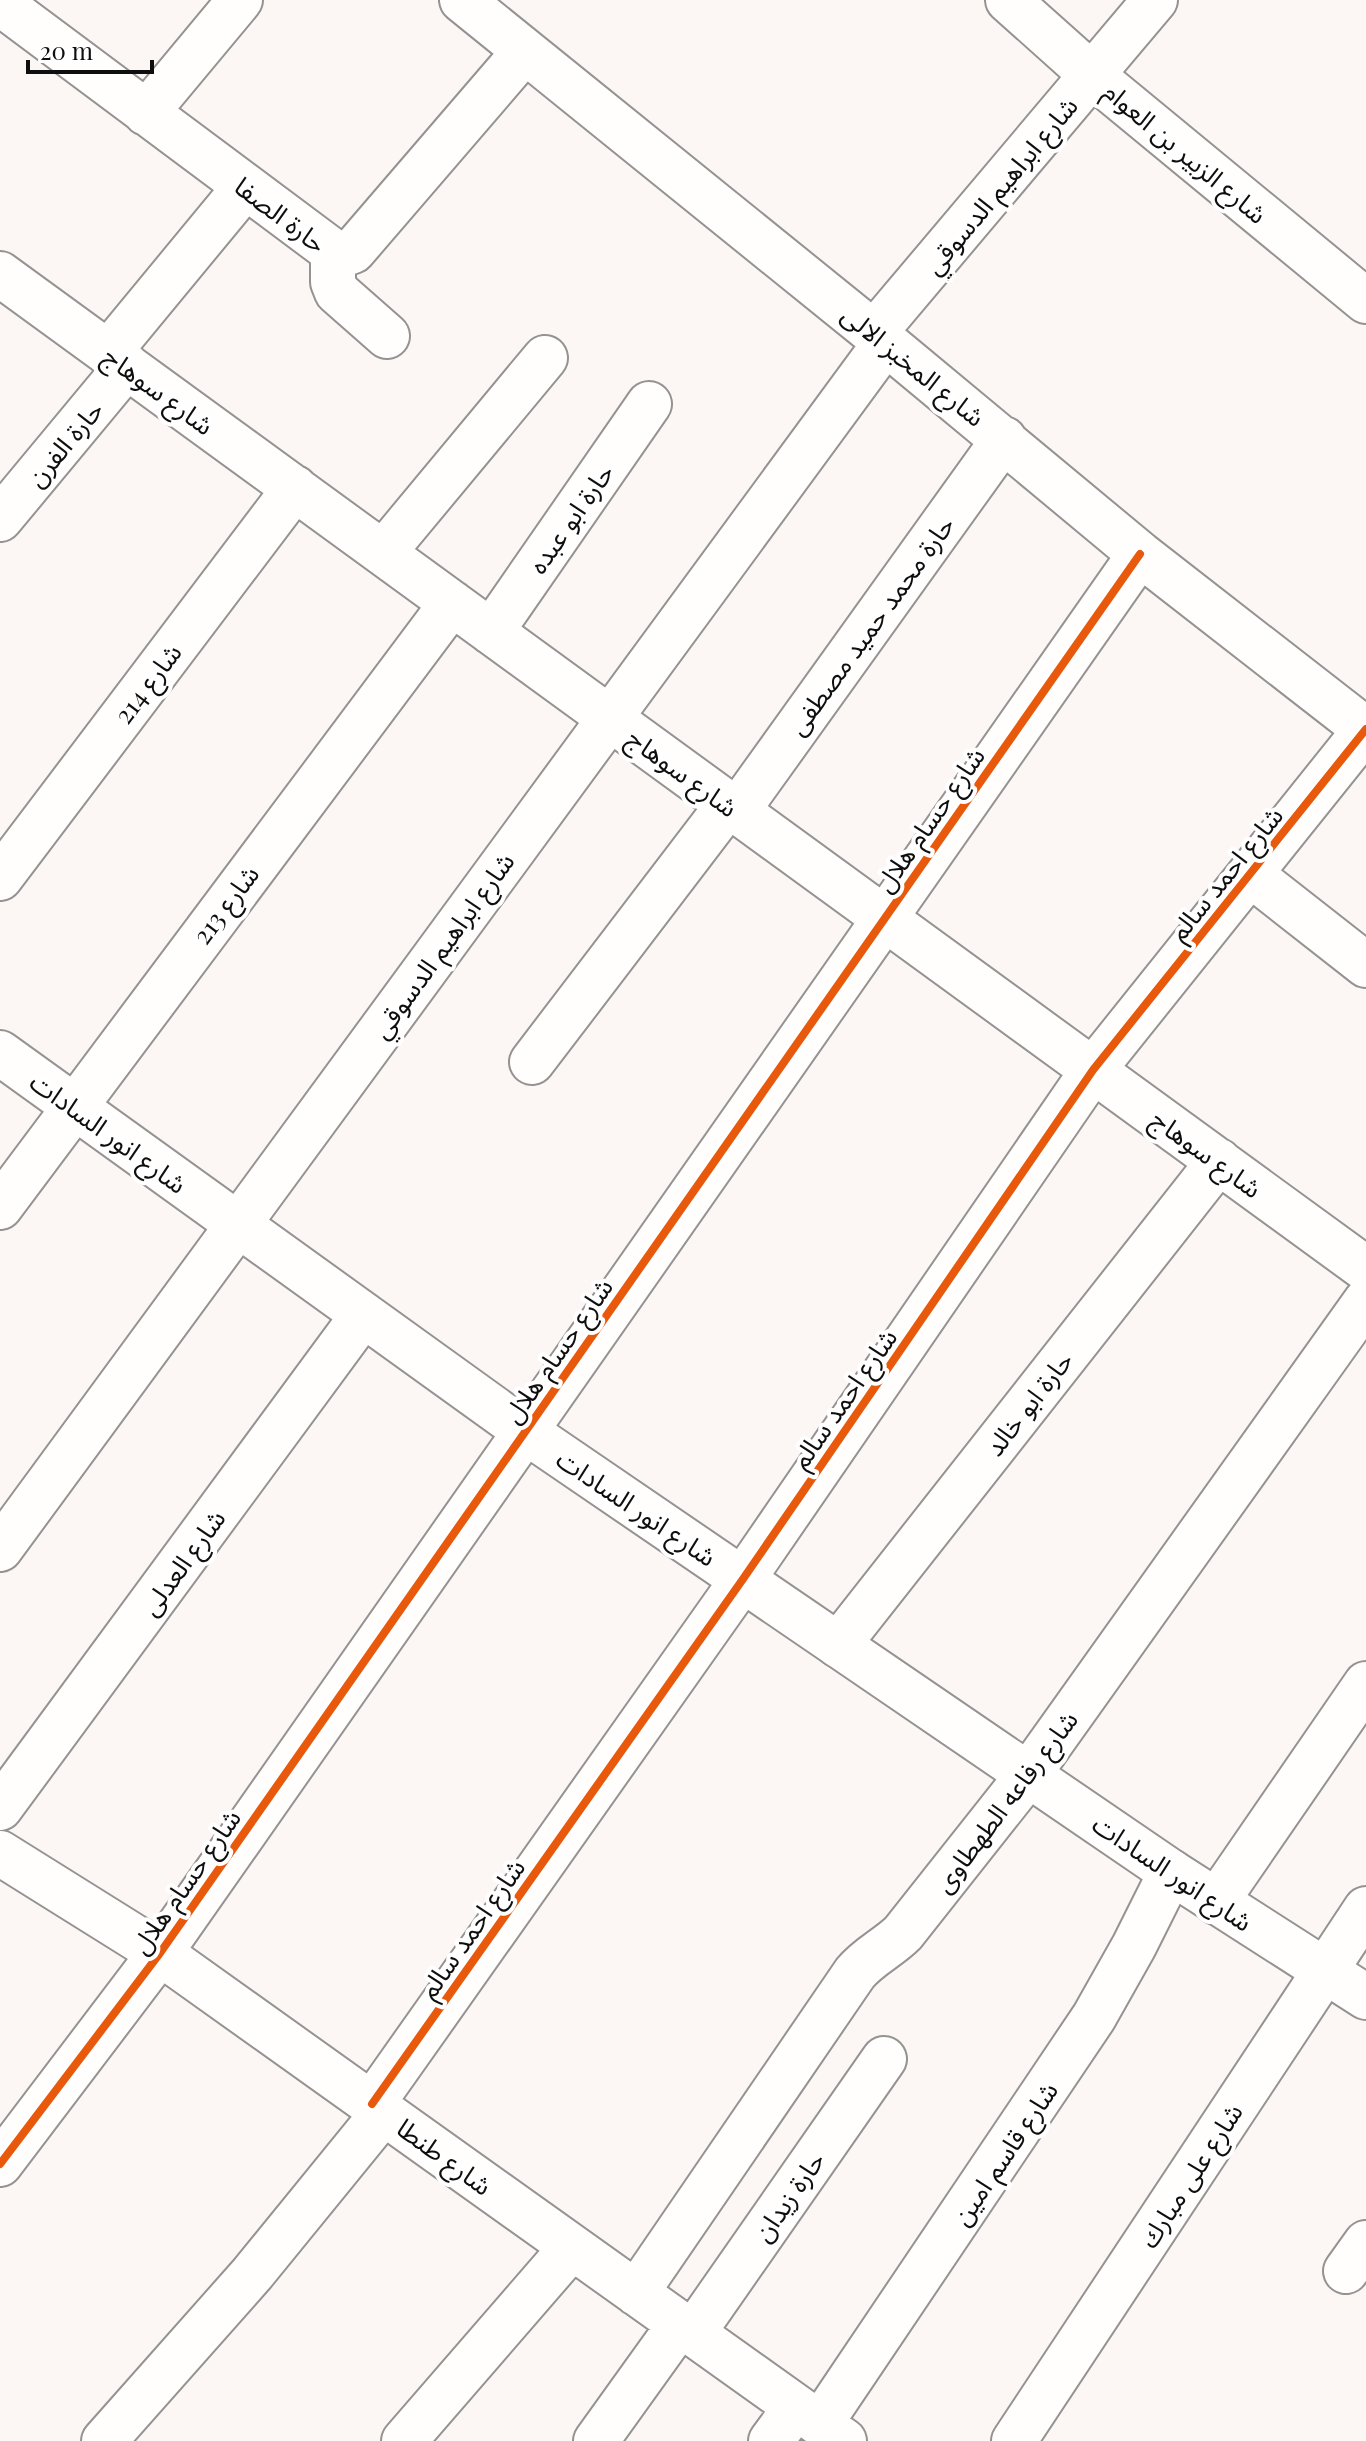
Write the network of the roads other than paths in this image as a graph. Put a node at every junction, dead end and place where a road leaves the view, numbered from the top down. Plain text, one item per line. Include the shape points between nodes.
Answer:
1 (240, 0) edge
2 (462, 0) edge
3 (1008, 0) edge
4 (1155, 0) edge
5 (0, 3) edge
6 (525, 51) junction
7 (1093, 76) junction
8 (146, 113) junction
9 (245, 187) junction
10 (333, 253) junction
11 (0, 274) edge
12 (1366, 301) edge
13 (387, 336) dead end
14 (880, 338) junction
15 (545, 358) dead end
16 (118, 359) junction
17 (649, 404) dead end
18 (1004, 439) junction
19 (295, 488) junction
20 (0, 519) edge
21 (383, 553) junction
22 (1140, 554) junction
23 (452, 603) junction
24 (491, 632) junction
25 (609, 718) junction
26 (1366, 729) edge
27 (732, 808) junction
28 (1250, 874) junction
29 (0, 878) edge
30 (884, 918) junction
31 (1366, 965) edge
32 (0, 1053) edge
33 (532, 1062) dead end
34 (1093, 1070) junction
35 (73, 1106) junction
36 (1219, 1161) junction
37 (0, 1207) edge
38 (237, 1224) junction
39 (1366, 1269) edge
40 (1366, 1301) edge
41 (363, 1315) junction
42 (525, 1431) junction
43 (0, 1549) edge
44 (743, 1579) junction
45 (838, 1645) junction
46 (1366, 1684) edge
47 (1028, 1775) junction
48 (0, 1808) edge
49 (0, 1853) edge
50 (1171, 1872) junction
51 (1216, 1902) junction
52 (1366, 1909) edge
53 (160, 1953) junction
54 (1324, 1971) junction
55 (1366, 1997) edge
56 (884, 2059) dead end
57 (378, 2108) junction
58 (0, 2164) edge
59 (572, 2247) junction
60 (636, 2293) junction
61 (686, 2328) junction
62 (808, 2428) edge
63 (104, 2441) edge
64 (404, 2441) edge
65 (596, 2441) edge
66 (1014, 2441) edge

1 - 8 street
2 - 6 street, شارع المخبز الالى
3 - 7 street, شارع الزبير بن العوام
4 - 7 street, شارع ابراهيم الدسوقي
5 - 8 street, حارة الصفا
6 - 10 street, حارة الصفا via 353,251 344,256
6 - 14 street, شارع المخبز الالى
7 - 12 street, شارع الزبير بن العوام
7 - 14 street, شارع ابراهيم الدسوقي
8 - 9 street, حارة الصفا
9 - 10 street, حارة الصفا
9 - 16 street, حارة الفرن
10 - 13 street via 337,292
11 - 16 street, شارع سوهاج
14 - 18 street, شارع المخبز الالى
14 - 25 street, شارع ابراهيم الدسوقي
15 - 21 street
16 - 19 street, شارع سوهاج
16 - 20 street, حارة الفرن
17 - 24 street, حارة ابو عبده
18 - 22 street, شارع المخبز الالى
18 - 27 street, حارة محمد حميد مصطفى
19 - 21 street, شارع سوهاج
19 - 29 street, شارع 214
21 - 23 street, شارع سوهاج
22 - 26 street, شارع المخبز الالى
22 - 30 street, شارع حسام هلال
23 - 24 street, شارع سوهاج
23 - 35 street, شارع 213
24 - 25 street, شارع سوهاج
25 - 27 street, شارع سوهاج
25 - 38 street, شارع ابراهيم الدسوقي
26 - 28 street, شارع احمد سالم
27 - 30 street, شارع سوهاج
27 - 33 street, حارة محمد حميد مصطفى
28 - 31 street
28 - 34 street, شارع احمد سالم
30 - 34 street, شارع سوهاج
30 - 42 street, شارع حسام هلال
32 - 35 street, شارع انور السادات
34 - 36 street, شارع سوهاج
34 - 44 street, شارع احمد سالم
35 - 37 street, شارع 213
35 - 38 street, شارع انور السادات
36 - 39 street, شارع سوهاج
36 - 45 street, حارة ابو خالد
38 - 41 street, شارع انور السادات
38 - 43 street, شارع ابراهيم الدسوقي
40 - 47 street, شارع رفاعه الطهطاوى
41 - 42 street, شارع انور السادات
41 - 48 street, شارع العدلى
42 - 44 street, شارع انور السادات
42 - 53 street, شارع حسام هلال
44 - 45 street, شارع انور السادات
44 - 57 street, شارع احمد سالم
45 - 47 street, شارع انور السادات
46 - 51 street
47 - 50 street, شارع انور السادات
47 - 60 street, شارع رفاعه الطهطاوى via 903,1933 862,1964
49 - 53 street, شارع طنطا
50 - 51 street, شارع انور السادات
50 - 62 street, شارع قاسم امين via 1094,2017
51 - 54 street, شارع انور السادات
52 - 54 street, شارع على مبارك
53 - 57 street, شارع طنطا
53 - 58 street, شارع حسام هلال
54 - 55 street, شارع انور السادات
54 - 66 street, شارع على مبارك
56 - 61 street, حارة زيدان
57 - 59 street, شارع طنطا
57 - 63 street, شارع احمد سالم via 252,2274
59 - 60 street, شارع طنطا
59 - 64 street
60 - 61 street, شارع طنطا
61 - 62 street, شارع طنطا
61 - 65 street, حارة زيدان

